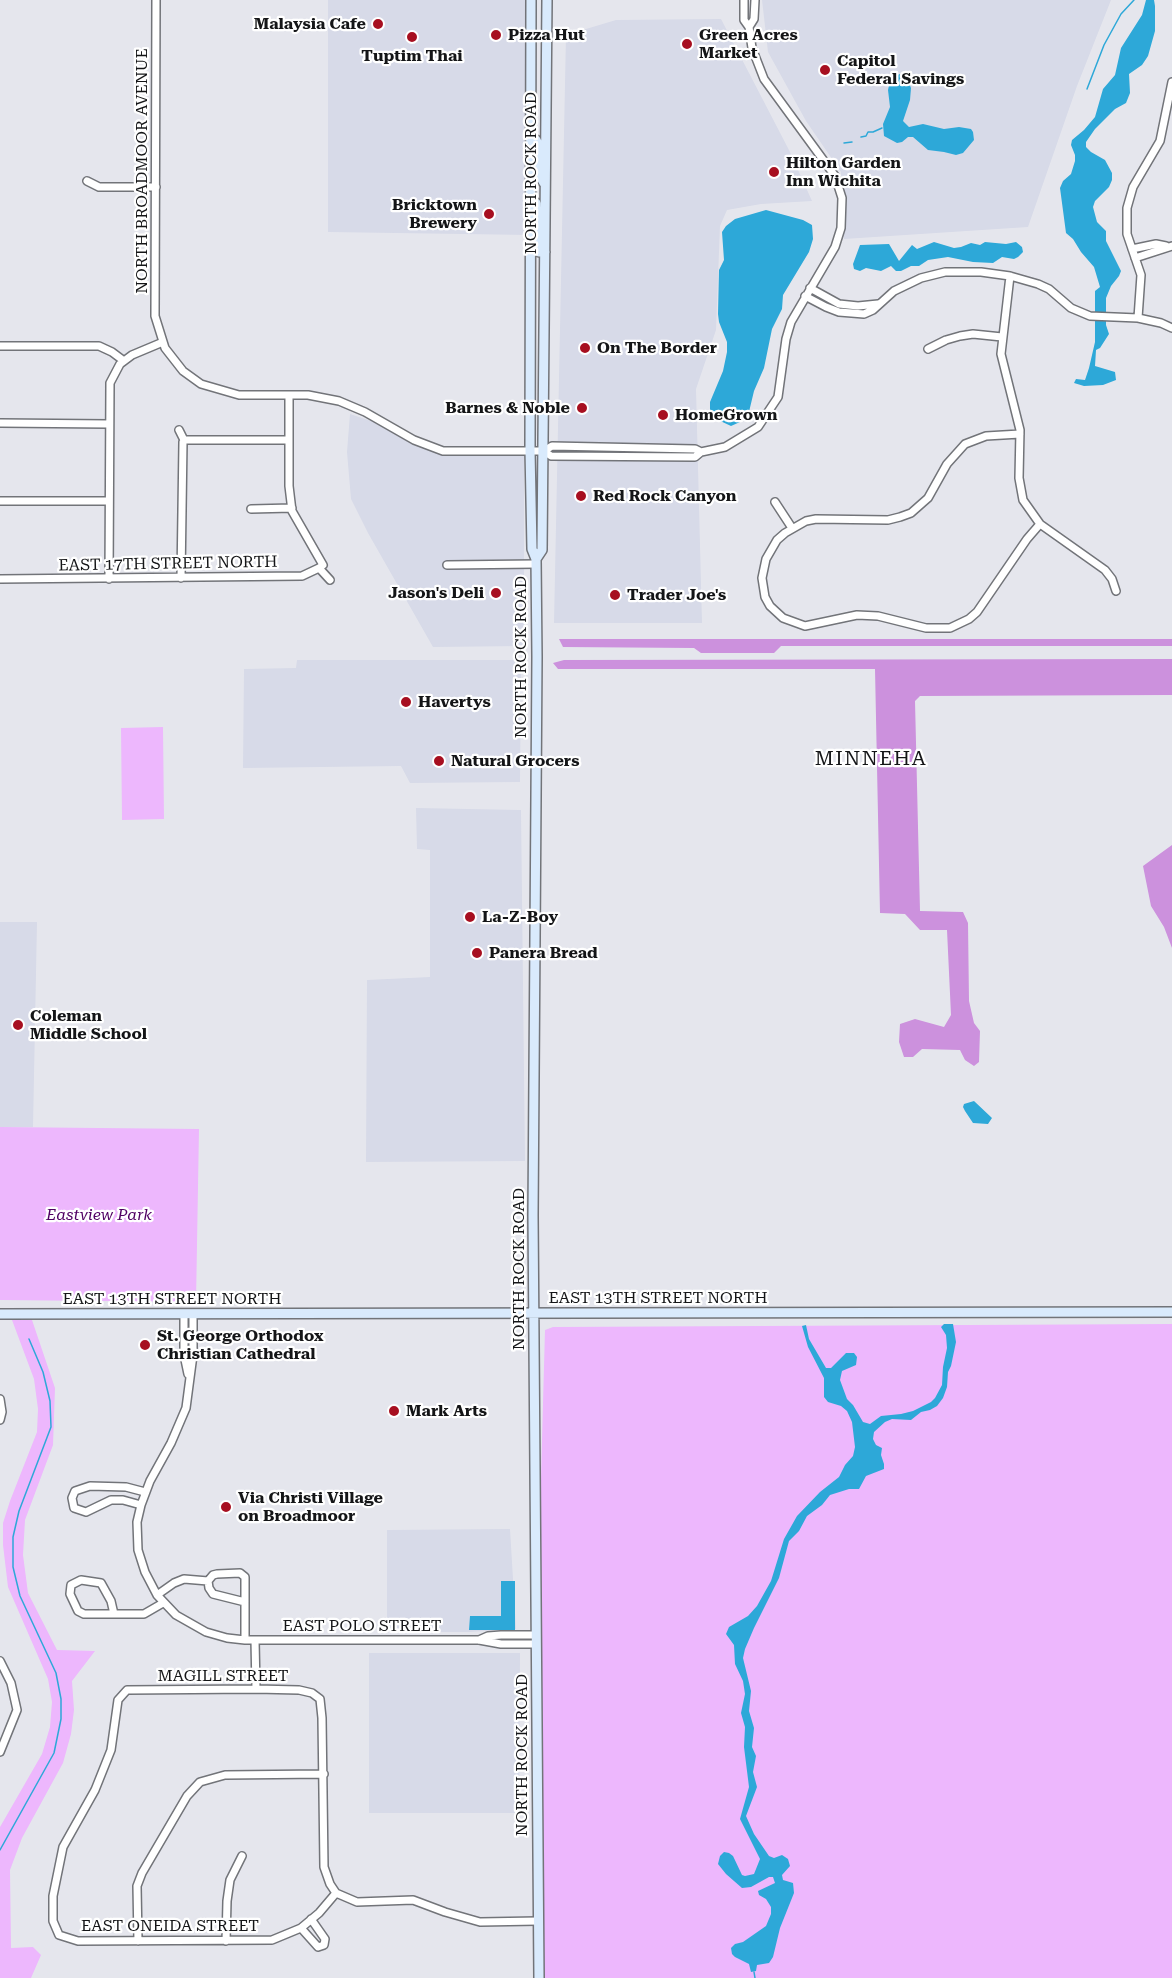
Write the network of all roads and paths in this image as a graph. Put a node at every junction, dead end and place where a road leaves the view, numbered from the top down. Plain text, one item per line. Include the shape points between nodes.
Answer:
1 (156, 0) edge
2 (531, 0) edge
3 (547, 0) edge
4 (744, 0) edge
5 (755, 0) edge
6 (750, 27) junction
7 (1172, 82) edge
8 (530, 136) junction
9 (87, 181) dead end
10 (546, 185) junction
11 (156, 187) junction
12 (530, 200) junction
13 (1170, 246) edge
14 (1132, 249) junction
15 (545, 252) junction
16 (1135, 258) junction
17 (1010, 276) junction
18 (810, 288) junction
19 (806, 296) junction
20 (878, 304) junction
21 (1138, 318) junction
22 (1172, 328) edge
23 (1002, 337) junction
24 (163, 342) junction
25 (0, 345) edge
26 (928, 350) dead end
27 (124, 361) junction
28 (289, 395) junction
29 (0, 423) edge
30 (109, 424) junction
31 (179, 430) dead end
32 (1020, 434) junction
33 (184, 440) junction
34 (289, 440) junction
35 (530, 450) junction
36 (544, 450) junction
37 (0, 501) edge
38 (108, 501) junction
39 (775, 502) dead end
40 (292, 508) junction
41 (251, 509) dead end
42 (1040, 524) junction
43 (792, 528) junction
44 (536, 561) junction
45 (447, 565) dead end
46 (319, 568) junction
47 (181, 578) junction
48 (0, 579) edge
49 (109, 579) junction
50 (330, 580) dead end
51 (1116, 591) dead end
52 (1172, 1312) edge
53 (534, 1313) junction
54 (0, 1314) edge
55 (188, 1314) junction
56 (0, 1399) edge
57 (0, 1420) edge
58 (145, 1492) junction
59 (141, 1505) junction
60 (208, 1581) junction
61 (157, 1595) junction
62 (245, 1602) junction
63 (163, 1603) junction
64 (114, 1614) junction
65 (245, 1640) junction
66 (255, 1640) junction
67 (536, 1640) junction
68 (0, 1661) edge
69 (256, 1689) junction
70 (0, 1752) edge
71 (324, 1774) junction
72 (242, 1856) dead end
73 (336, 1893) junction
74 (311, 1919) junction
75 (538, 1921) junction
76 (300, 1928) junction
77 (58, 1935) joint
78 (138, 1941) junction
79 (226, 1941) junction
80 (539, 1978) edge

1 - 11 street, NORTH BROADMOOR AVENUE
2 - 8 main road, NORTH ROCK ROAD
3 - 10 main road, NORTH ROCK ROAD
4 - 6 street, NORTH BROADMOOR AVENUE via 744,20
5 - 6 street
6 - 18 street, NORTH BROADMOOR AVENUE via 752,48 764,79 838,183 841,228
7 - 14 street via 1160,141 1130,197 1126,221
8 - 10 main road via 538,144 540,174
8 - 12 main road, NORTH ROCK ROAD
9 - 11 street via 99,187
10 - 15 main road, NORTH ROCK ROAD
11 - 24 street, NORTH BROADMOOR AVENUE via 155,316
12 - 15 main road via 536,203 538,250
12 - 35 main road, NORTH ROCK ROAD
13 - 14 street via 1156,244
13 - 16 street
14 - 16 street
15 - 36 main road, NORTH ROCK ROAD
16 - 21 street via 1141,275
17 - 20 street via 945,272 894,291
17 - 21 street via 1049,289 1071,308 1090,316
17 - 23 street
18 - 19 street, NORTH BROADMOOR AVENUE
18 - 20 street via 839,304
19 - 20 street via 826,308 856,315 873,310
19 - 36 street, NORTH BROADMOOR AVENUE via 786,339 778,397 758,427 740,439 695,457 551,456
21 - 22 street
23 - 26 street via 960,336
23 - 32 street via 1003,367
24 - 27 street
24 - 28 street, NORTH BROADMOOR AVENUE via 183,371 201,384 239,395
25 - 27 street via 99,346
27 - 30 street via 110,383
28 - 34 street
28 - 35 street, NORTH BROADMOOR AVENUE via 339,401 443,451
29 - 30 street
30 - 38 street
31 - 33 street
32 - 42 street via 1020,489
32 - 43 street via 986,436 965,444 947,464 928,498 900,518 816,519
33 - 34 street
33 - 47 street
34 - 40 street
35 - 36 street, NORTH BROADMOOR AVENUE
35 - 44 main road, NORTH ROCK ROAD via 532,549
36 - 44 main road, NORTH ROCK ROAD via 542,550
37 - 38 street
38 - 49 street
39 - 43 street
40 - 41 street
40 - 46 street via 323,565
42 - 43 street via 977,612 950,628 926,628 867,615 805,626 783,618 765,597 762,578 770,549
42 - 51 street via 1105,570
44 - 45 street
44 - 53 main road, NORTH ROCK ROAD
46 - 47 street, EAST 17TH STREET NORTH via 302,576
46 - 50 street
47 - 49 street, EAST 17TH STREET NORTH
48 - 49 street, EAST 17TH STREET NORTH
52 - 53 main road, EAST 13TH STREET NORTH
53 - 55 main road, EAST 13TH STREET NORTH
53 - 67 main road, NORTH ROCK ROAD
54 - 55 main road, EAST 13TH STREET NORTH
55 - 58 street via 193,1355 186,1407
56 - 57 street
58 - 59 street
58 - 59 street via 90,1486 75,1491 72,1498 74,1508 86,1512 111,1500
59 - 61 street via 138,1550
60 - 61 street via 184,1579
60 - 62 street via 213,1594
60 - 62 street via 213,1575 240,1573 245,1577
61 - 63 street
62 - 65 street
63 - 64 street via 144,1614
63 - 65 street via 206,1632
64 - 64 street via 101,1583 81,1580 71,1585 70,1594 78,1611
65 - 66 street, EAST POLO STREET
66 - 67 street, EAST POLO STREET via 479,1640 501,1635
66 - 69 street
67 - 75 main road, NORTH ROCK ROAD
68 - 70 street via 11,1683 17,1710
69 - 71 street, MAGILL STREET via 299,1690 320,1699
69 - 77 street, MAGILL STREET via 127,1690 118,1700 111,1750 95,1790 63,1847 53,1896 53,1921
71 - 73 street via 324,1867
71 - 78 street via 225,1775 200,1782 187,1796 142,1873 137,1886
72 - 79 street via 230,1880
73 - 74 street, EAST ONEIDA STREET
73 - 75 street via 357,1902 412,1900 480,1922
74 - 76 street, EAST ONEIDA STREET
74 - 76 street via 325,1939 324,1945 315,1945
75 - 80 main road, NORTH ROCK ROAD
76 - 79 street, EAST ONEIDA STREET via 272,1940
77 - 78 street, EAST ONEIDA STREET via 78,1941
78 - 79 street, EAST ONEIDA STREET

